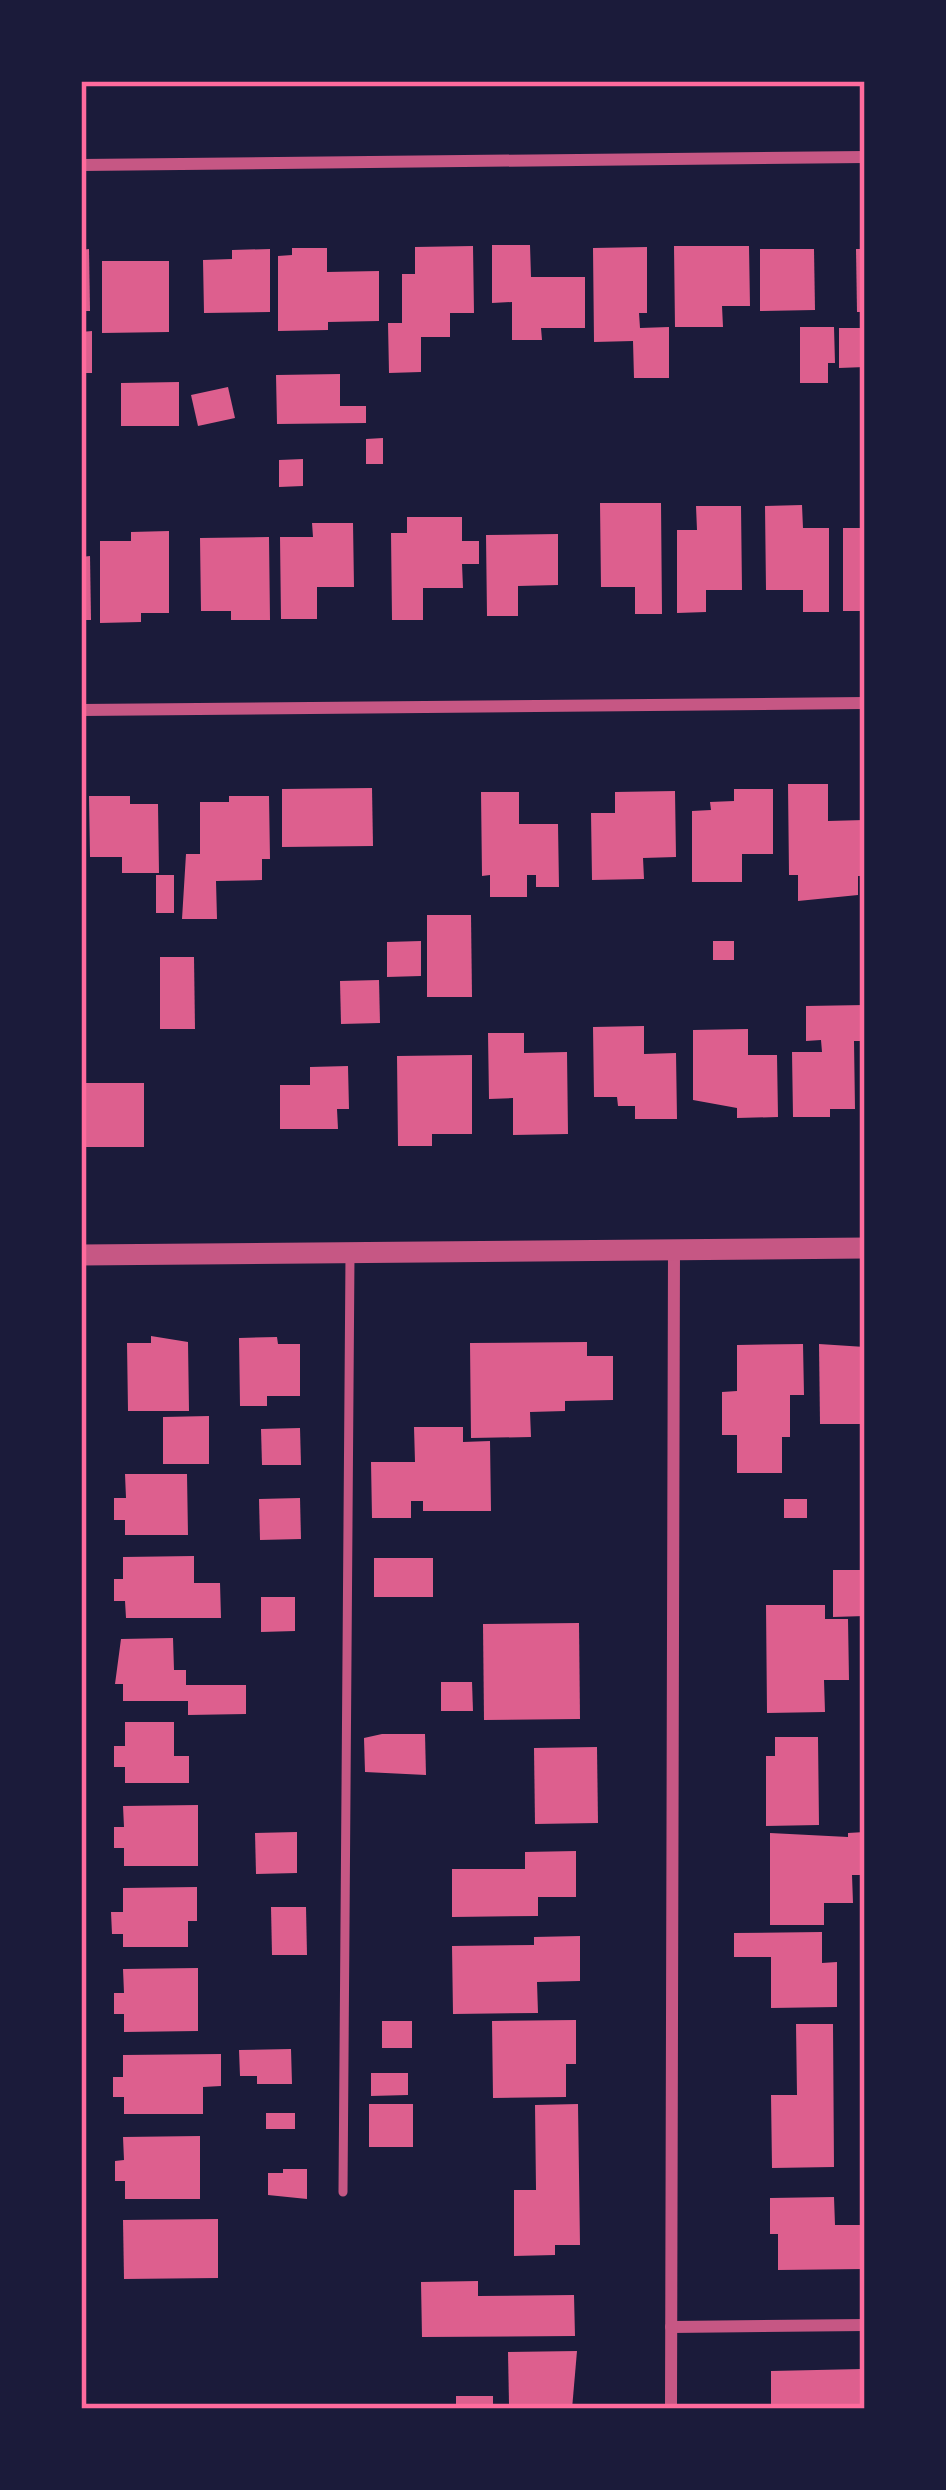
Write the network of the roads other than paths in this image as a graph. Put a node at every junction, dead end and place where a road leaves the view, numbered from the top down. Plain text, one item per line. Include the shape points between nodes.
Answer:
1 (865, 157) edge
2 (81, 165) edge
3 (865, 703) edge
4 (81, 710) edge
5 (865, 1248) edge
6 (674, 1250) junction
7 (350, 1251) junction
8 (81, 1255) edge
9 (343, 2192) dead end
10 (865, 2325) edge
11 (671, 2326) junction
12 (671, 2409) edge

1 - 2 street
3 - 4 street
5 - 6 street
6 - 7 street
6 - 11 street
7 - 8 street
7 - 9 lane
10 - 11 street
11 - 12 street

